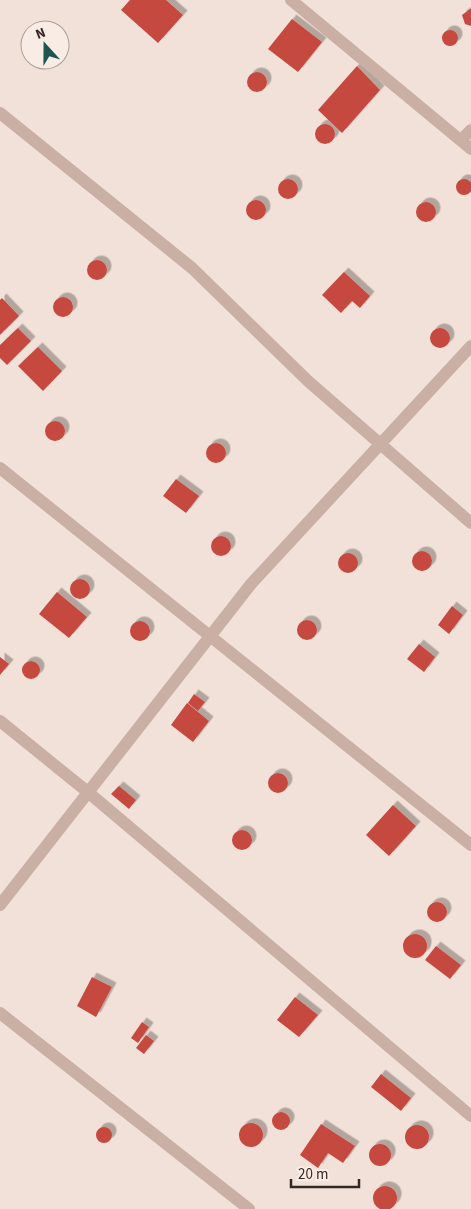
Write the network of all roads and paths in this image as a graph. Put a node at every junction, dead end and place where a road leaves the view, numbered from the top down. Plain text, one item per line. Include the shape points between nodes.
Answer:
1 (291, 0) edge
2 (0, 113) edge
3 (471, 130) edge
4 (461, 140) junction
5 (471, 149) edge
6 (471, 346) edge
7 (381, 445) junction
8 (0, 468) edge
9 (471, 523) edge
10 (210, 635) junction
11 (0, 721) edge
12 (89, 793) junction
13 (471, 845) edge
14 (0, 905) edge
15 (0, 1013) edge
16 (471, 1116) edge
17 (249, 1209) edge

1 - 4 street
2 - 7 street via 192,268 308,381
3 - 4 street
4 - 5 street
6 - 7 street
7 - 9 street
7 - 10 street via 251,584
8 - 10 street
10 - 12 street
10 - 13 street
11 - 12 street
12 - 14 street
12 - 16 street
15 - 17 street

